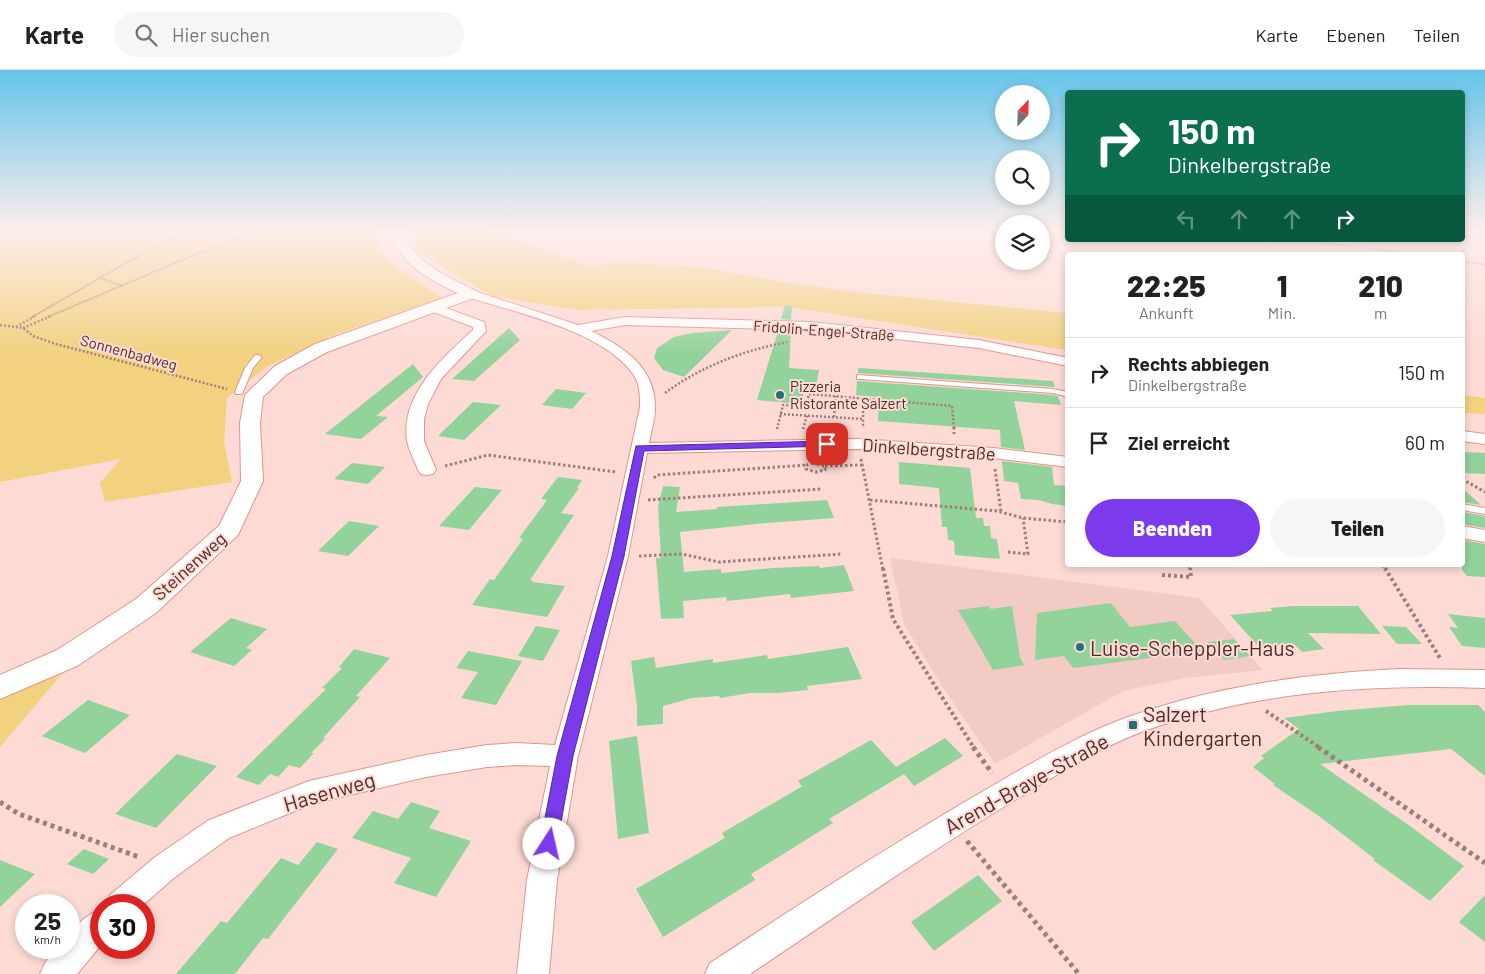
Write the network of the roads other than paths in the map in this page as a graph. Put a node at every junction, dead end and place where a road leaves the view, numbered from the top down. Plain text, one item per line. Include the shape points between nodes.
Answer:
1 (429, 271) edge
2 (471, 294) junction
3 (435, 308) junction
4 (579, 330) junction
5 (258, 357) dead end
6 (1065, 361) edge
7 (860, 377) dead end
8 (239, 392) road end
9 (1065, 395) edge
10 (1465, 436) edge
11 (1485, 438) edge
12 (640, 448) junction
13 (1065, 462) edge
14 (427, 470) road end
15 (1465, 508) edge
16 (1485, 511) edge
17 (1465, 533) edge
18 (1485, 536) edge
19 (1485, 679) edge
20 (0, 688) edge
21 (565, 756) junction
22 (134, 894) edge
23 (90, 934) edge
24 (56, 974) edge
25 (533, 974) edge
26 (721, 974) edge

1 - 2 street
2 - 3 street, Steinenweg
2 - 4 street
3 - 14 street via 479,325 480,331 441,366 418,406 415,438
3 - 20 street, Steinenweg via 321,348 281,370 254,395 250,423 252,482 229,530 146,606 66,658
4 - 6 street, Fridolin-Engel-Straße via 625,321 811,326 978,344
4 - 12 street via 613,347 632,363 645,383 648,407
5 - 8 lane via 249,368
7 - 9 lane via 1053,391
10 - 11 street
12 - 13 street, Dinkelbergstraße via 861,444
12 - 21 street via 618,556
15 - 16 lane
17 - 18 street
19 - 26 street, Arend-Braye-Straße via 1353,682 1287,688 1186,707 1133,725 1083,748 952,824
21 - 22 street, Hasenweg via 487,756 426,766 309,793 219,829 165,867
21 - 25 street via 542,880
23 - 24 street

